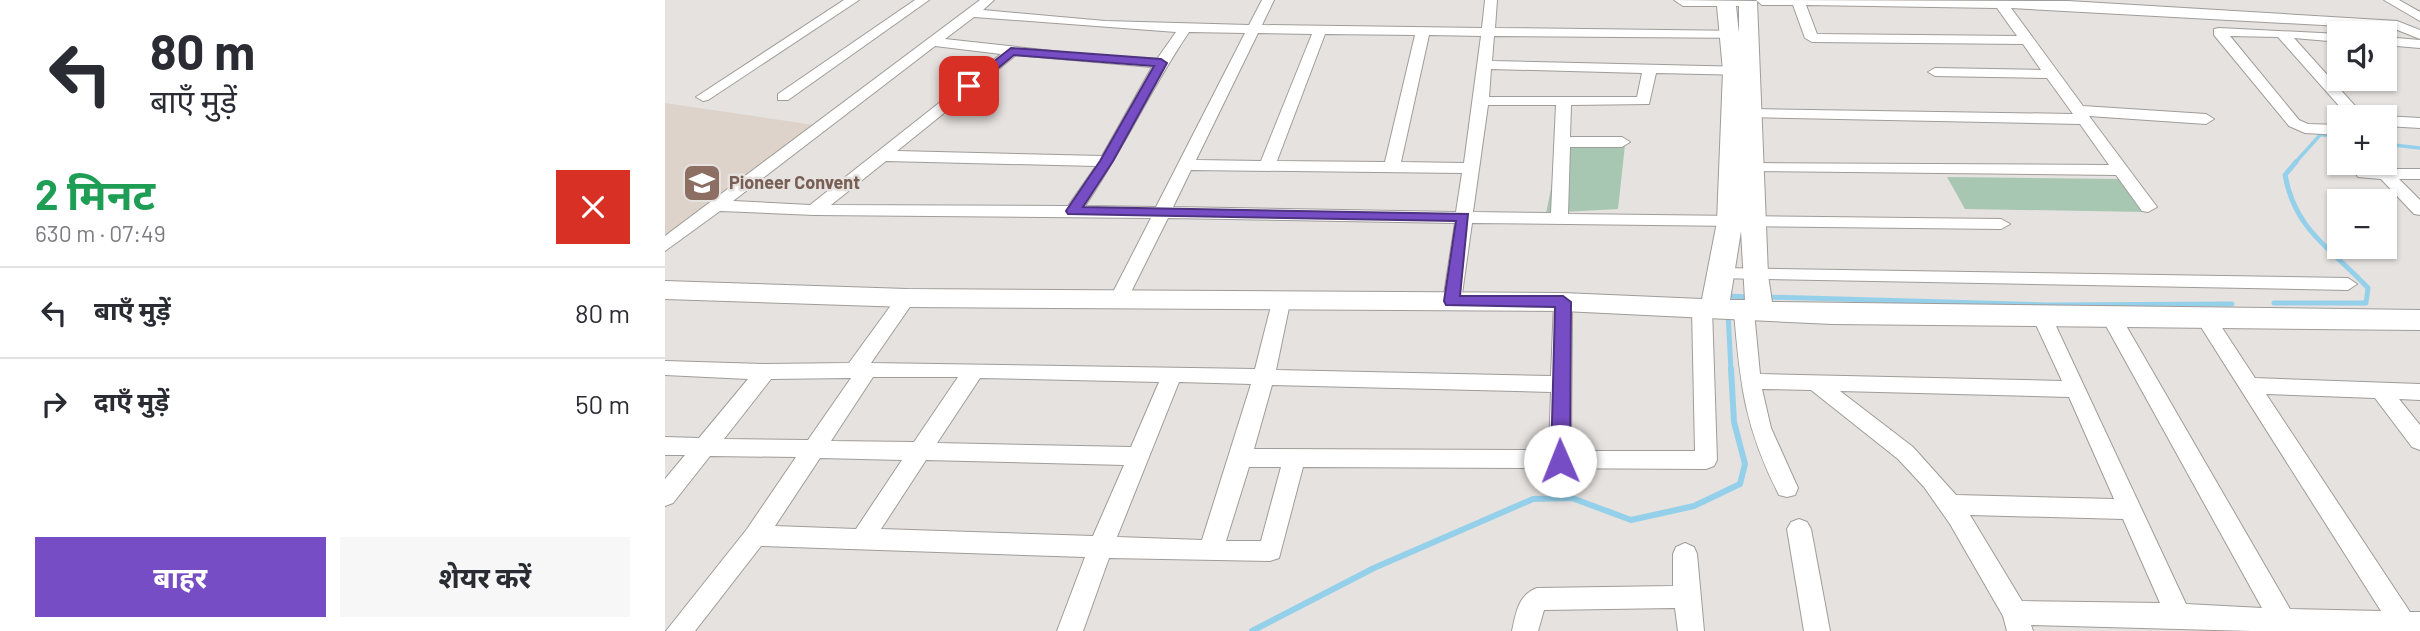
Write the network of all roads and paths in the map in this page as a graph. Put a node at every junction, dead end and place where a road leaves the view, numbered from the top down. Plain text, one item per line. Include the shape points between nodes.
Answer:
1 (853, 0) edge
2 (923, 0) edge
3 (988, 0) edge
4 (1268, 0) edge
5 (1491, 0) edge
6 (1683, 0) edge
7 (2243, 0) edge
8 (2390, 0) edge
9 (1749, 1) edge
10 (1798, 2) junction
11 (2067, 2) edge
12 (2001, 5) junction
13 (970, 13) junction
14 (2222, 13) junction
15 (2257, 16) junction
16 (2420, 17) edge
17 (2329, 21) edge
18 (2397, 25) edge
19 (1185, 27) junction
20 (1252, 29) junction
21 (1320, 29) junction
22 (1423, 31) junction
23 (1489, 31) junction
24 (2275, 34) junction
25 (1738, 35) junction
26 (2420, 35) edge
27 (2327, 36) edge
28 (2027, 40) junction
29 (932, 42) junction
30 (2397, 42) edge
31 (2420, 44) edge
32 (1011, 51) junction
33 (1161, 63) junction
34 (1483, 65) junction
35 (1650, 69) junction
36 (1741, 71) junction
37 (1935, 72) dead end
38 (2051, 74) junction
39 (2327, 83) edge
40 (2334, 91) edge
41 (703, 97) dead end
42 (783, 97) dead end
43 (1481, 101) junction
44 (1564, 102) junction
45 (2338, 105) edge
46 (2346, 105) edge
47 (1752, 114) junction
48 (2079, 114) junction
49 (2206, 119) dead end
50 (2397, 122) edge
51 (2420, 123) edge
52 (2327, 129) edge
53 (1562, 142) junction
54 (1622, 142) dead end
55 (884, 156) junction
56 (1107, 161) junction
57 (1185, 166) junction
58 (1267, 167) junction
59 (1392, 167) junction
60 (1470, 168) junction
61 (1753, 168) junction
62 (2120, 170) junction
63 (2397, 174) edge
64 (2420, 174) edge
65 (2386, 175) edge
66 (716, 206) junction
67 (2148, 208) dead end
68 (814, 210) junction
69 (2420, 210) edge
70 (1073, 211) junction
71 (1161, 214) junction
72 (1463, 217) junction
73 (1559, 219) junction
74 (1755, 221) junction
75 (1730, 222) junction
76 (2001, 224) dead end
77 (665, 245) edge
78 (1721, 274) junction
79 (2349, 284) dead end
80 (665, 290) edge
81 (907, 298) junction
82 (1119, 298) junction
83 (1282, 298) junction
84 (1452, 301) junction
85 (1563, 302) junction
86 (1739, 303) junction
87 (2041, 314) junction
88 (2110, 315) junction
89 (2204, 316) junction
90 (2420, 320) edge
91 (665, 368) edge
92 (861, 370) junction
93 (974, 370) junction
94 (765, 372) junction
95 (1172, 375) junction
96 (1266, 376) junction
97 (1750, 382) junction
98 (1816, 383) junction
99 (1559, 384) junction
100 (2249, 386) junction
101 (2076, 389) junction
102 (2381, 391) junction
103 (2420, 392) edge
104 (2420, 441) edge
105 (665, 446) edge
106 (705, 446) junction
107 (815, 447) junction
108 (921, 449) junction
109 (1139, 456) junction
110 (1295, 457) junction
111 (1242, 458) junction
112 (1560, 461) junction
113 (1787, 488) dead end
114 (665, 496) edge
115 (1951, 505) junction
116 (2130, 509) junction
117 (1799, 529) dead end
118 (755, 536) junction
119 (862, 539) junction
120 (1101, 547) junction
121 (1210, 551) junction
122 (1685, 554) dead end
123 (1686, 597) junction
124 (2178, 615) junction
125 (2017, 622) edge
126 (2412, 624) edge
127 (2286, 626) edge
128 (679, 631) edge
129 (1070, 631) edge
130 (1525, 631) edge
131 (1691, 631) edge
132 (1817, 631) edge

1 - 41 street
2 - 42 street
3 - 13 street
4 - 20 street
5 - 23 street
6 - 9 street
7 - 14 street
8 - 16 street
9 - 10 street
9 - 25 street
10 - 12 street
10 - 28 street via 1812,38
11 - 12 street
11 - 14 street
12 - 28 street
13 - 19 street
13 - 29 street
14 - 15 street
15 - 17 street
15 - 24 street
18 - 26 street
19 - 20 street
19 - 33 street
20 - 21 street
20 - 57 street
21 - 22 street
21 - 58 street
22 - 23 street
22 - 59 street
23 - 25 street
23 - 34 street
24 - 45 street
24 - 52 street via 2219,32 2294,123
25 - 36 street
27 - 39 street via 2282,33
28 - 38 street
29 - 32 street
29 - 66 street
30 - 31 street
32 - 33 street
32 - 55 street
33 - 56 street
34 - 35 street
34 - 43 street
35 - 36 street
35 - 44 street via 1644,101
36 - 47 street
36 - 75 street
37 - 38 street
38 - 48 street
40 - 46 street
43 - 44 street
43 - 60 street
44 - 53 street
47 - 48 street
47 - 61 street
48 - 49 street
48 - 62 street
50 - 51 street
53 - 54 street
53 - 73 street
55 - 56 street
55 - 68 street
56 - 70 street
57 - 58 street
57 - 71 street
58 - 59 street
59 - 60 street
60 - 72 street
61 - 62 street
61 - 74 street
62 - 67 street
63 - 64 street
65 - 69 street
66 - 68 street
66 - 77 street
68 - 70 street
70 - 71 street
71 - 72 street
71 - 82 street
72 - 73 street
72 - 84 street
73 - 75 street
74 - 75 street
74 - 76 street
74 - 86 street
75 - 78 street
78 - 86 street
78 - 86 street
79 - 86 street
80 - 81 street
81 - 82 street
81 - 92 street
82 - 83 street
83 - 84 street
83 - 96 street
84 - 85 street
85 - 86 street
85 - 99 street
86 - 87 street
86 - 97 street
86 - 112 street via 1706,460
87 - 88 street
87 - 101 street
88 - 89 street
88 - 127 street
89 - 90 street
89 - 100 street
91 - 94 street
92 - 93 street
92 - 94 street
92 - 107 street
93 - 95 street
93 - 108 street
94 - 106 street
95 - 96 street
95 - 109 street
96 - 99 street
96 - 111 street
97 - 98 street
97 - 113 street via 1760,428
98 - 101 street
98 - 115 street via 1916,463
99 - 112 street
100 - 102 street
100 - 126 street
101 - 116 street
102 - 103 street
102 - 104 street
105 - 106 street
106 - 107 street
106 - 114 street
107 - 108 street
107 - 118 street
108 - 109 street
108 - 119 street
109 - 120 street
110 - 111 street
110 - 112 street
110 - 121 street via 1270,551
111 - 121 street
115 - 116 street
115 - 125 street
116 - 124 street
117 - 132 street
118 - 119 street
118 - 128 street
119 - 120 street
120 - 121 street
120 - 129 street
122 - 123 street
123 - 130 street via 1537,599 1529,610
123 - 131 street
124 - 125 street
124 - 127 street
126 - 127 street

